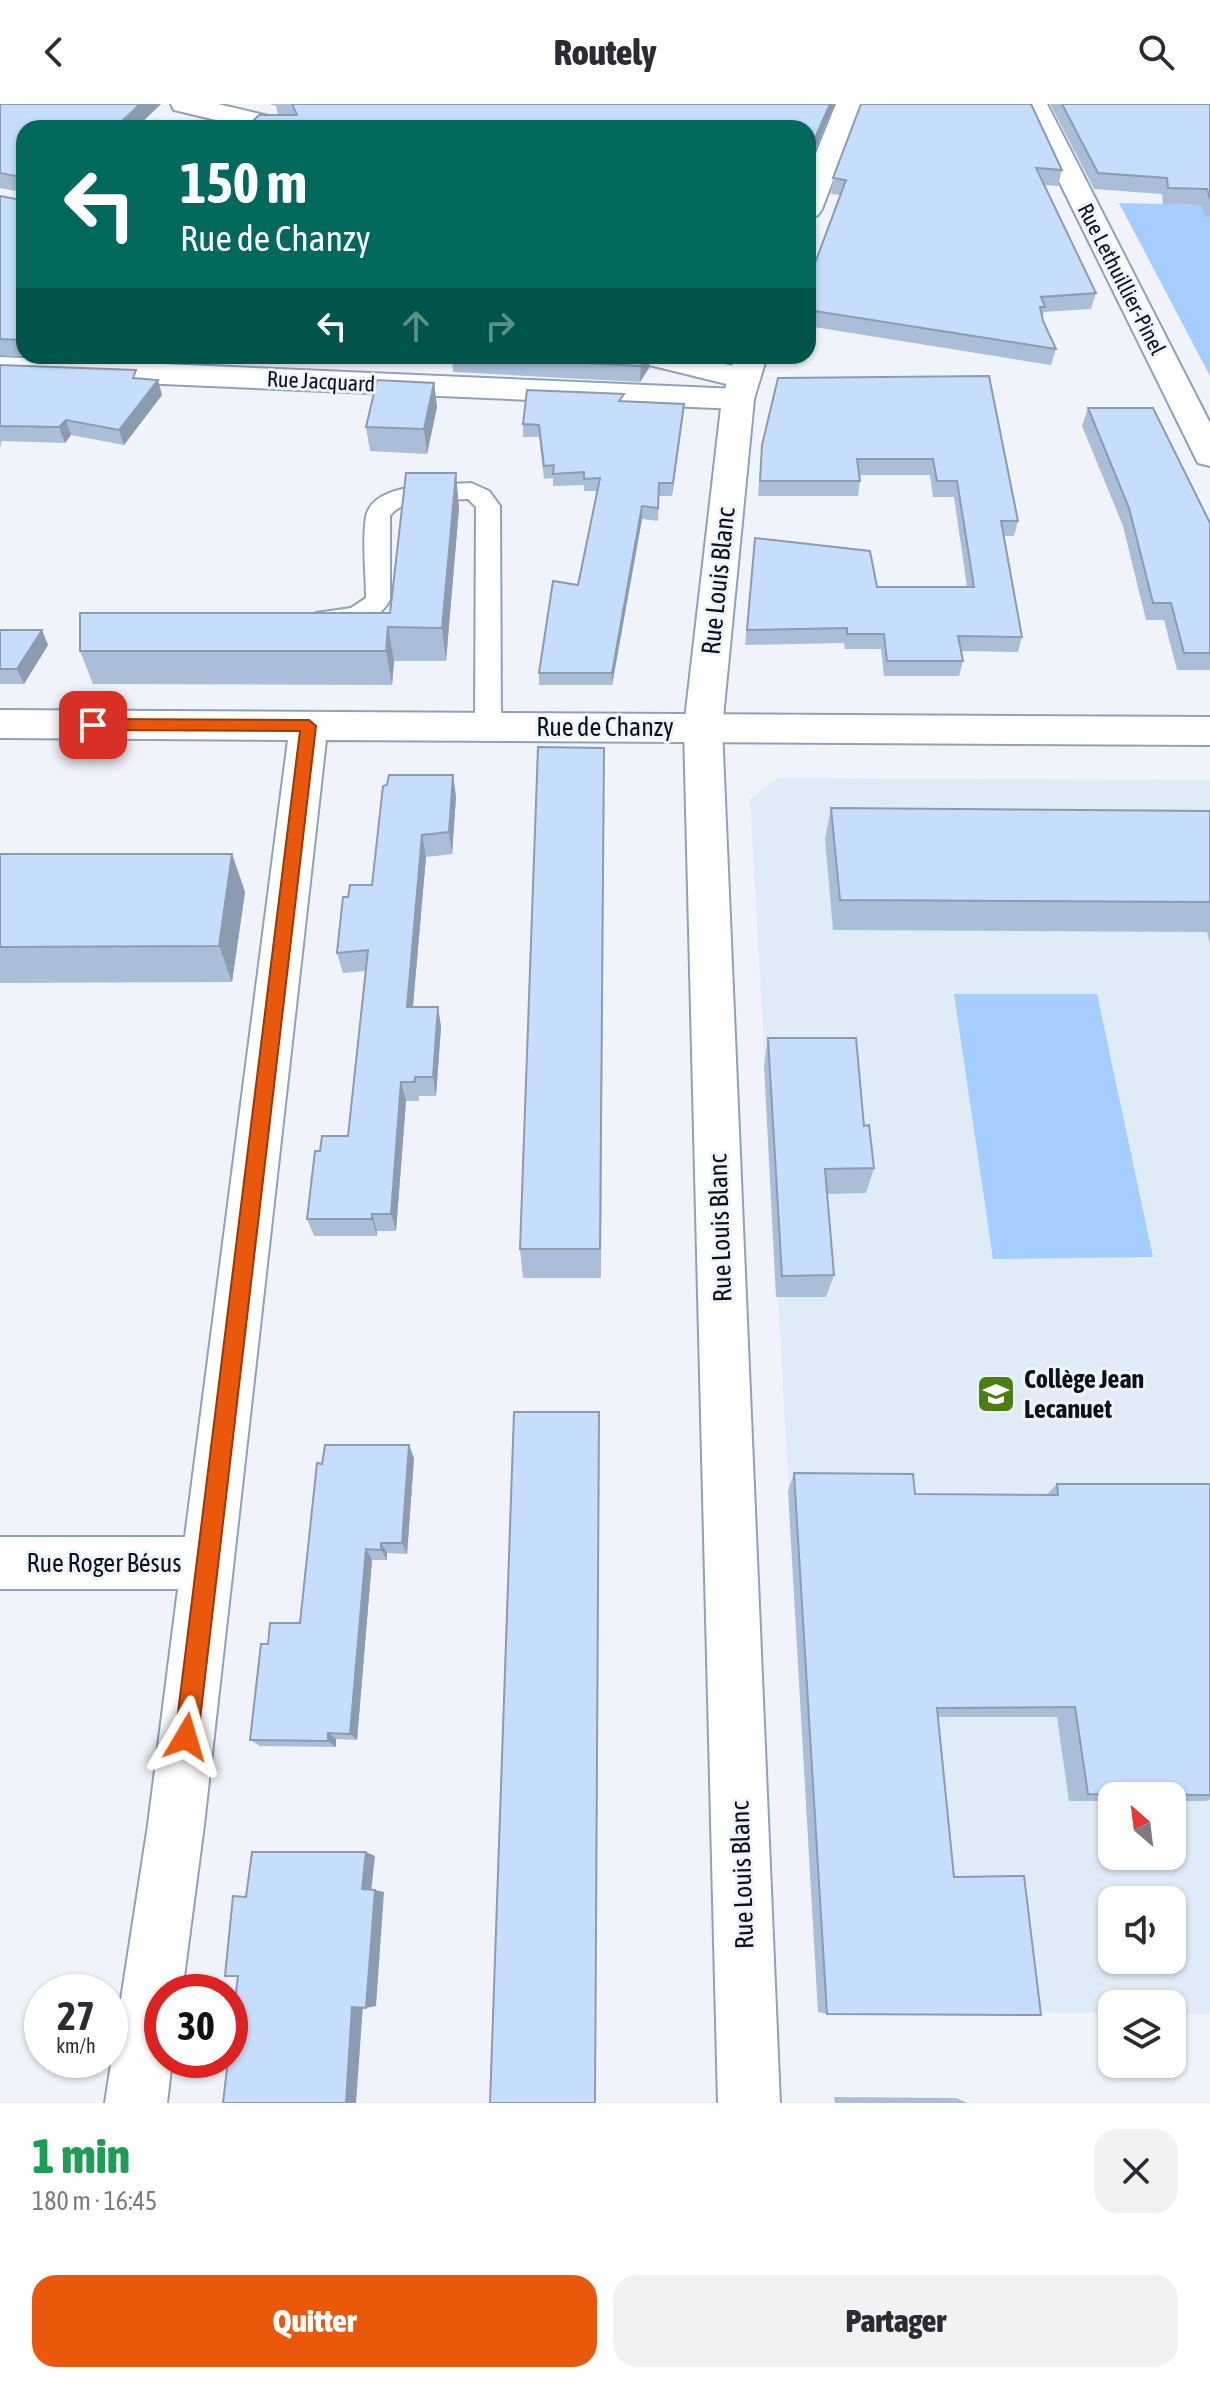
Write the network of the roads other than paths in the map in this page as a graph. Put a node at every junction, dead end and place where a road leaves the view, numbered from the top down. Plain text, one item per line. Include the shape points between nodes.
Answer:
1 (849, 104) edge
2 (1034, 104) edge
3 (186, 113) edge
4 (232, 120) edge
5 (816, 189) edge
6 (69, 364) edge
7 (135, 364) edge
8 (685, 364) edge
9 (0, 367) edge
10 (744, 378) edge
11 (1210, 455) edge
12 (294, 619) edge
13 (0, 724) edge
14 (309, 726) junction
15 (488, 727) junction
16 (703, 728) junction
17 (1210, 731) edge
18 (0, 1563) edge
19 (208, 1563) junction
20 (136, 2103) edge
21 (749, 2103) edge

1 - 5 street
2 - 11 street, Rue Lethuillier-Pinel
3 - 4 street
6 - 9 street, Rue Jacquard
7 - 10 street, Rue Jacquard
8 - 10 street
10 - 16 street, Rue Louis Blanc
12 - 15 lane via 340,619 374,608 378,515 386,504 411,494 471,491 481,496 488,506
13 - 14 street, Rue de Chanzy
14 - 15 street, Rue de Chanzy
14 - 19 street
15 - 16 street, Rue de Chanzy
16 - 17 street, Rue de Chanzy
16 - 21 street, Rue Louis Blanc
18 - 19 street, Rue Roger Bésus
19 - 20 street

